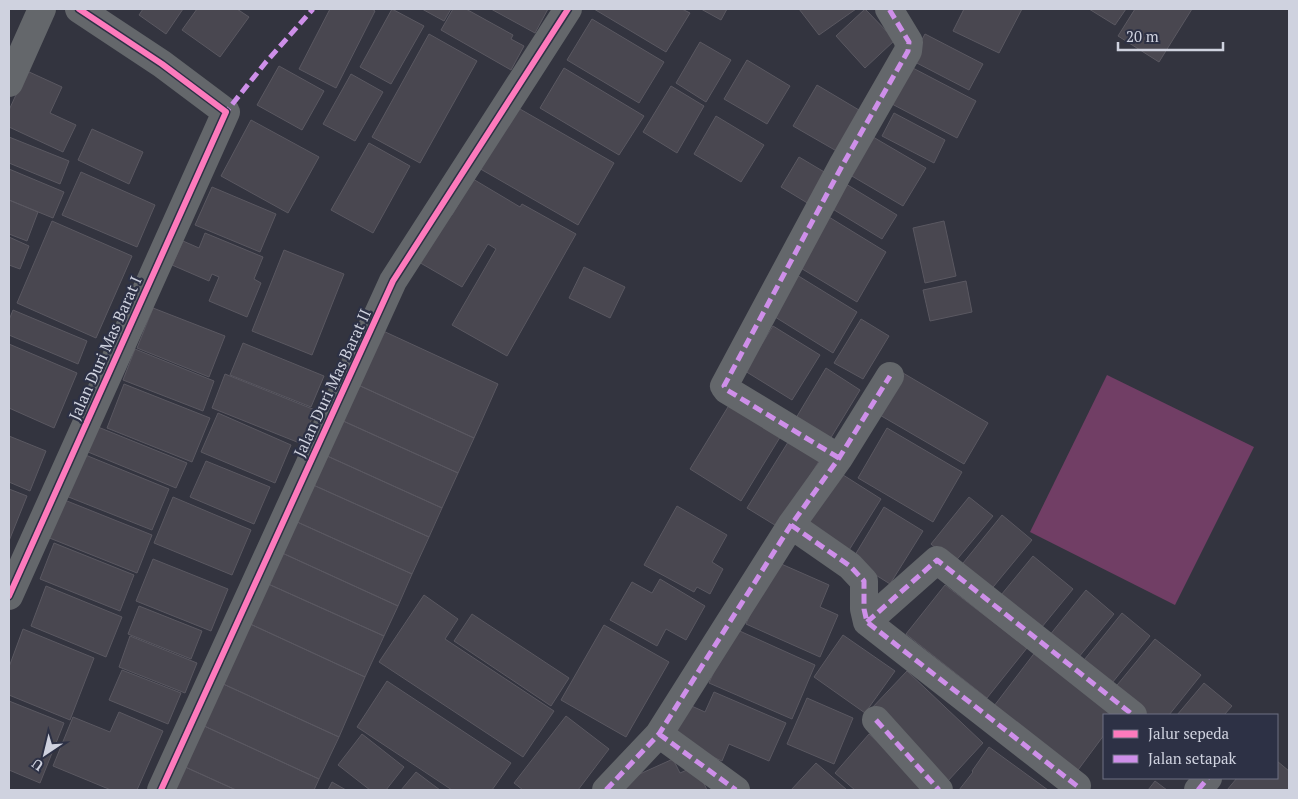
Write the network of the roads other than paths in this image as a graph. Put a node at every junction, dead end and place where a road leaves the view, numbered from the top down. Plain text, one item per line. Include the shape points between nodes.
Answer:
1 (42, 9) edge
2 (79, 9) edge
3 (568, 9) edge
4 (889, 9) edge
5 (9, 83) edge
6 (890, 376) dead end
7 (839, 458) junction
8 (791, 525) junction
9 (9, 596) edge
10 (867, 622) junction
11 (1132, 714) edge
12 (876, 720) dead end
13 (659, 734) junction
14 (1207, 779) edge
15 (1077, 786) dead end
16 (161, 790) edge
17 (606, 790) edge
18 (736, 790) edge
19 (939, 790) edge
20 (1198, 790) edge

1 - 5 street
2 - 9 street, Jalan Duri Mas Barat I via 162,64 226,112
3 - 16 street, Jalan Duri Mas Barat II via 394,281
4 - 7 street via 909,42 908,52 842,166 724,386
6 - 7 street
7 - 8 street
8 - 10 street via 850,566 864,581
8 - 13 street
10 - 11 street via 937,560
10 - 15 street
12 - 19 street
13 - 17 street
13 - 18 street
14 - 20 street

